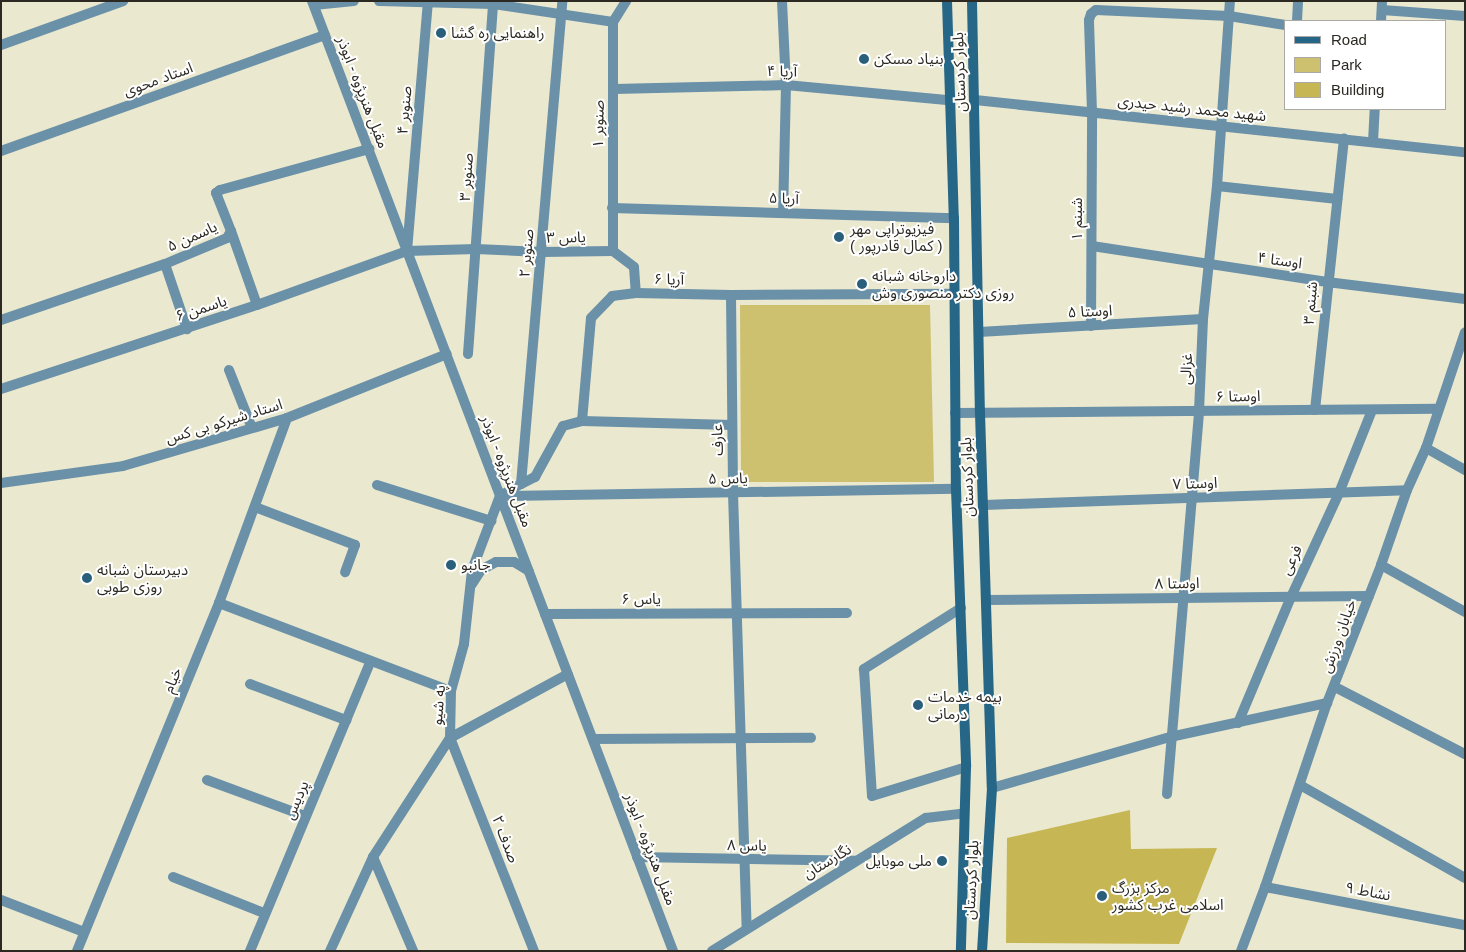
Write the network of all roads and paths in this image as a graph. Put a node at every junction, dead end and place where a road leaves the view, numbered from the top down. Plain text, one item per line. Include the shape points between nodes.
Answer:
1 (123, 1) edge
2 (354, 1) edge
3 (379, 1) edge
4 (562, 1) edge
5 (626, 1) edge
6 (782, 1) edge
7 (947, 1) edge
8 (972, 1) edge
9 (1230, 1) edge
10 (1298, 1) edge
11 (428, 2) edge
12 (313, 3) edge
13 (493, 3) edge
14 (1382, 6) edge
15 (561, 13) junction
16 (1229, 16) junction
17 (1465, 16) edge
18 (1297, 20) edge
19 (1381, 20) edge
20 (613, 22) junction
21 (1284, 25) edge
22 (325, 35) junction
23 (1, 45) edge
24 (786, 85) junction
25 (614, 89) junction
26 (949, 100) junction
27 (975, 100) junction
28 (1375, 110) edge
29 (1092, 112) junction
30 (1219, 126) junction
31 (1344, 139) junction
32 (1373, 142) junction
33 (369, 149) junction
34 (1, 151) edge
35 (1465, 152) edge
36 (1217, 186) junction
37 (1337, 199) junction
38 (612, 208) junction
39 (784, 213) junction
40 (954, 218) junction
41 (230, 231) junction
42 (1092, 246) junction
43 (476, 249) junction
44 (407, 251) junction
45 (613, 251) junction
46 (542, 252) junction
47 (165, 264) junction
48 (1208, 264) junction
49 (1327, 282) junction
50 (636, 293) junction
51 (954, 294) junction
52 (731, 295) junction
53 (1465, 299) edge
54 (257, 305) junction
55 (1203, 319) junction
56 (1, 320) edge
57 (1091, 326) junction
58 (186, 329) junction
59 (979, 332) junction
60 (1465, 333) edge
61 (447, 354) junction
62 (468, 354) dead end
63 (229, 370) dead end
64 (1, 389) edge
65 (1437, 409) junction
66 (1315, 410) junction
67 (1372, 410) junction
68 (1199, 412) junction
69 (955, 413) junction
70 (980, 413) junction
71 (288, 418) junction
72 (582, 421) junction
73 (732, 425) junction
74 (252, 428) junction
75 (1426, 448) junction
76 (1465, 470) edge
77 (1, 483) edge
78 (521, 484) junction
79 (377, 485) dead end
80 (956, 489) junction
81 (1407, 490) junction
82 (733, 493) junction
83 (1339, 493) junction
84 (500, 496) junction
85 (1191, 498) junction
86 (984, 505) junction
87 (255, 507) junction
88 (490, 521) junction
89 (1381, 565) junction
90 (529, 571) junction
91 (345, 572) dead end
92 (469, 594) junction
93 (1291, 596) junction
94 (1369, 596) junction
95 (1184, 598) junction
96 (986, 600) junction
97 (219, 603) junction
98 (961, 608) junction
99 (1465, 612) edge
100 (848, 613) dead end
101 (545, 614) junction
102 (736, 614) junction
103 (371, 661) junction
104 (568, 674) junction
105 (250, 684) dead end
106 (1335, 687) junction
107 (451, 691) junction
108 (1327, 703) junction
109 (346, 720) junction
110 (1238, 723) junction
111 (1170, 737) junction
112 (450, 738) junction
113 (811, 738) dead end
114 (593, 739) junction
115 (740, 739) junction
116 (1465, 754) edge
117 (966, 767) junction
118 (207, 780) dead end
119 (1300, 784) junction
120 (992, 788) junction
121 (1167, 794) dead end
122 (964, 813) junction
123 (305, 816) junction
124 (373, 857) junction
125 (637, 857) junction
126 (746, 860) junction
127 (856, 861) junction
128 (173, 877) dead end
129 (1465, 878) edge
130 (1265, 887) junction
131 (1, 900) edge
132 (264, 913) junction
133 (1465, 925) edge
134 (747, 928) junction
135 (84, 932) junction
136 (77, 951) edge
137 (250, 951) edge
138 (330, 951) edge
139 (413, 951) edge
140 (534, 951) edge
141 (673, 951) edge
142 (712, 951) edge
143 (961, 951) edge
144 (982, 951) edge
145 (1241, 951) edge

1 - 23 street
2 - 12 street
3 - 11 street
4 - 15 street, صنوبر ۲
5 - 20 street
6 - 24 street
7 - 26 main road, بلوار کردستان
8 - 27 main road, بلوار کردستان
9 - 16 street, غزالی
10 - 18 street
11 - 13 street
11 - 44 street, صنوبر ۴
12 - 22 street, مقبل هنرپژوه - ابوذر
13 - 15 street
13 - 43 street, صنوبر ۳
14 - 17 street
14 - 19 street
15 - 20 street
15 - 46 street, صنوبر ۲
16 - 21 street
16 - 29 street, شبنم ۱ via 1096,10 1088,20
16 - 30 street, غزالی
20 - 25 street, صنوبر ۱
22 - 33 street, مقبل هنرپژوه - ابوذر
22 - 34 street, استاد محوی
24 - 25 street, آریا ۴
24 - 26 street, آریا ۴
24 - 39 street
25 - 38 street, صنوبر ۱
26 - 40 main road, بلوار کردستان
27 - 29 street, شهید محمد رشید حیدری
27 - 59 main road, بلوار کردستان
28 - 32 street
29 - 30 street, شهید محمد رشید حیدری
29 - 42 street, شبنم ۱
30 - 31 street, شهید محمد رشید حیدری
30 - 36 street, غزالی
31 - 32 street, شهید محمد رشید حیدری
31 - 37 street, شبنم ۳
32 - 35 street, شهید محمد رشید حیدری
33 - 41 street, یاسمن ۵ via 217,191
33 - 44 street, مقبل هنرپژوه - ابوذر
36 - 37 street
36 - 48 street, غزالی
37 - 49 street, شبنم ۳
38 - 39 street, آریا ۵
38 - 45 street, صنوبر ۱
39 - 40 street, آریا ۵
40 - 51 main road, بلوار کردستان
41 - 47 street, یاسمن ۵ via 227,238
41 - 54 street
42 - 48 street, اوستا ۴
42 - 57 street, شبنم ۱
43 - 44 street, یاس ۳
43 - 46 street, یاس ۳
43 - 62 street, صنوبر ۳
44 - 54 street, یاسمن ۶
44 - 61 street, مقبل هنرپژوه - ابوذر
45 - 46 street, یاس ۳
45 - 50 street via 634,267
46 - 78 street, صنوبر ۲
47 - 56 street, یاسمن ۵
47 - 58 street
48 - 49 street, اوستا ۴
48 - 55 street, غزالی
49 - 53 street, اوستا ۴
49 - 66 street, شبنم ۳
50 - 52 street, آریا ۶
50 - 72 street, آریا ۶ via 612,296 592,318
51 - 52 street, آریا ۶
51 - 69 main road, بلوار کردستان
52 - 73 street, عارف
54 - 58 street, یاسمن ۶
55 - 57 street, اوستا ۵
55 - 68 street, غزالی
57 - 59 street, اوستا ۵
58 - 64 street, یاسمن ۶
59 - 70 main road, بلوار کردستان
60 - 65 street, خیابان ورزش
61 - 71 street, استاد شیرکو بی کس
61 - 84 street, مقبل هنرپژوه - ابوذر
63 - 74 street
65 - 67 street, اوستا ۶
65 - 75 street, خیابان ورزش
66 - 67 street, اوستا ۶
66 - 68 street, اوستا ۶
67 - 83 street, فرعی
68 - 70 street, اوستا ۶
68 - 85 street, غزالی
69 - 70 street, اوستا ۶
69 - 80 main road, بلوار کردستان
70 - 86 main road, بلوار کردستان
71 - 74 street, استاد شیرکو بی کس
71 - 87 street, خیام
72 - 73 street
72 - 78 street via 563,426 534,477
73 - 82 street, عارف
74 - 77 street, استاد شیرکو بی کس via 123,466
75 - 76 street
75 - 81 street, خیابان ورزش
78 - 84 street
79 - 88 street
80 - 82 street, یاس ۵
80 - 98 main road, بلوار کردستان
81 - 83 street, اوستا ۷
81 - 89 street, خیابان ورزش
82 - 84 street, یاس ۵
82 - 102 street, عارف
83 - 85 street, اوستا ۷
83 - 93 street, فرعی
84 - 88 street, په شیو
84 - 90 street, مقبل هنرپژوه - ابوذر
85 - 86 street, اوستا ۷
85 - 95 street, غزالی
86 - 96 main road, بلوار کردستان
87 - 91 street via 355,545
87 - 97 street, خیام
88 - 92 street, په شیو via 472,570
89 - 94 street, خیابان ورزش
89 - 99 street
90 - 92 street via 514,562 496,562 481,570
90 - 101 street, مقبل هنرپژوه - ابوذر
92 - 107 street, په شیو via 464,644
93 - 94 street, اوستا ۸
93 - 95 street, اوستا ۸
93 - 110 street, فرعی
94 - 106 street, خیابان ورزش
95 - 96 street, اوستا ۸
95 - 111 street, غزالی
96 - 120 main road, بلوار کردستان
97 - 103 street
97 - 135 street, خیام
98 - 117 main road, بلوار کردستان
98 - 117 street via 864,668 872,796
100 - 102 street, یاس ۶
101 - 102 street, یاس ۶
101 - 104 street, مقبل هنرپژوه - ابوذر
102 - 115 street, عارف
103 - 107 street
103 - 109 street, پردیس
104 - 112 street
104 - 114 street, مقبل هنرپژوه - ابوذر
105 - 109 street
106 - 108 street, خیابان ورزش
106 - 116 street
107 - 112 street, په شیو
108 - 110 street
108 - 119 street, خیابان ورزش
109 - 123 street, پردیس
110 - 111 street
111 - 120 street
111 - 121 street, غزالی
112 - 124 street, په شیو
112 - 140 street, صدف ۲
113 - 115 street
114 - 115 street
114 - 125 street, مقبل هنرپژوه - ابوذر
115 - 126 street, عارف
117 - 122 main road, بلوار کردستان
118 - 123 street
119 - 129 street
119 - 130 street, خیابان ورزش
120 - 144 main road, بلوار کردستان
122 - 127 street, نگارستان via 926,818
122 - 143 main road, بلوار کردستان
123 - 132 street, پردیس
124 - 138 street, په شیو
124 - 139 street
125 - 126 street, یاس ۸
125 - 141 street, مقبل هنرپژوه - ابوذر
126 - 127 street, یاس ۸
126 - 134 street, عارف
127 - 134 street, نگارستان
128 - 132 street
130 - 133 street, نشاط ۹
130 - 145 street, خیابان ورزش
131 - 135 street
132 - 137 street, پردیس
134 - 142 street, نگارستان
135 - 136 street, خیام

